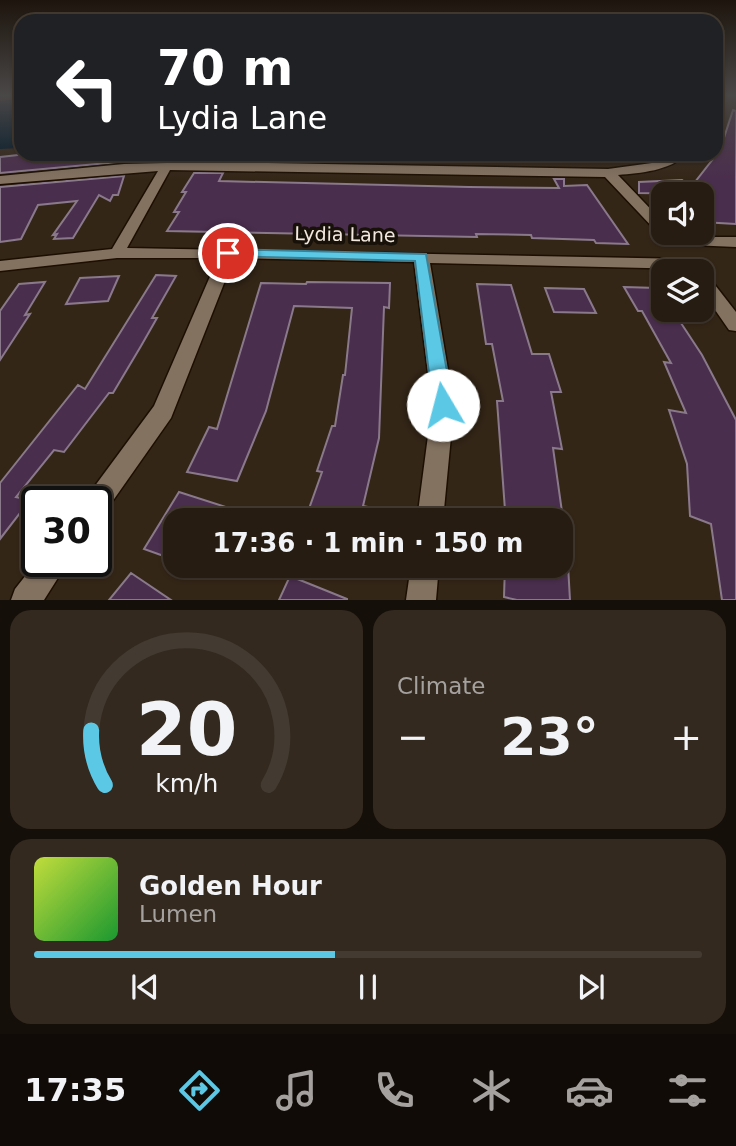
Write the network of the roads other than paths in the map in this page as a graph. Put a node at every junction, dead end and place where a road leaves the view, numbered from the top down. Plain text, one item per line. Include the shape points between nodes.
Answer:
1 (239, 161) edge
2 (671, 161) edge
3 (236, 166) junction
4 (166, 167) junction
5 (608, 173) junction
6 (0, 180) edge
7 (651, 216) edge
8 (714, 239) edge
9 (736, 242) edge
10 (228, 253) junction
11 (117, 254) junction
12 (421, 257) junction
13 (0, 266) edge
14 (651, 266) edge
15 (714, 296) edge
16 (736, 325) edge
17 (108, 486) edge
18 (431, 508) edge
19 (43, 577) edge
20 (424, 578) edge
21 (26, 600) edge
22 (421, 600) edge

1 - 3 street
2 - 5 street
3 - 4 street
3 - 5 street
4 - 6 street
4 - 11 street
5 - 7 street
8 - 9 street
10 - 11 street, Lydia Lane
10 - 12 street, Lydia Lane
10 - 17 street via 163,411
11 - 13 street, Lydia Lane
12 - 14 street, Lydia Lane
12 - 18 street via 443,405
15 - 16 street
19 - 21 street
20 - 22 street

